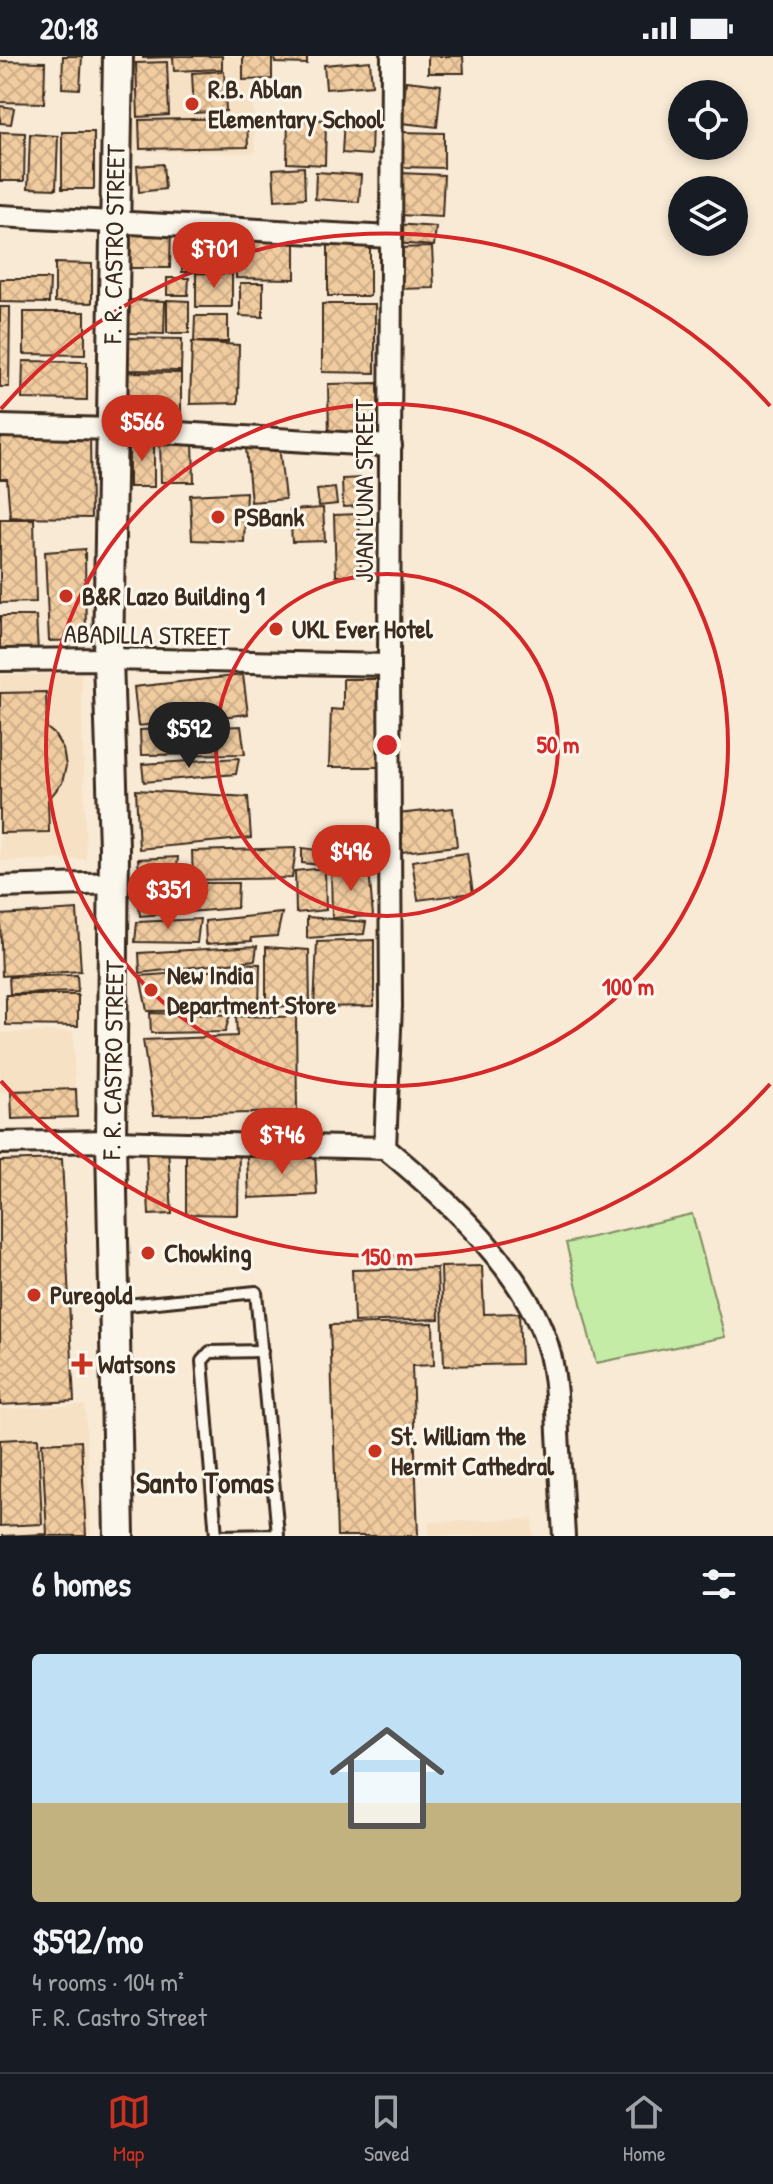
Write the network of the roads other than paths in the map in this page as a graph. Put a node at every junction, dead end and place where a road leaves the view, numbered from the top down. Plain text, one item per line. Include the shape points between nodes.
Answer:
1 (118, 56) edge
2 (392, 56) edge
3 (0, 216) edge
4 (115, 223) junction
5 (391, 237) junction
6 (0, 426) edge
7 (112, 429) junction
8 (391, 446) junction
9 (108, 659) junction
10 (0, 660) edge
11 (389, 665) junction
12 (114, 883) junction
13 (0, 887) edge
14 (111, 1141) junction
15 (0, 1143) edge
16 (385, 1148) junction
17 (115, 1306) junction
18 (262, 1351) junction
19 (266, 1535) edge
20 (119, 1536) edge
21 (219, 1536) edge
22 (564, 1536) edge

1 - 4 main road, F. R. CASTRO STREET
2 - 5 street, JUAN LUNA STREET
3 - 4 street
4 - 5 street
4 - 7 main road, F. R. CASTRO STREET
5 - 8 street, JUAN LUNA STREET
6 - 7 street
7 - 8 street
7 - 9 main road, F. R. CASTRO STREET
8 - 11 street, JUAN LUNA STREET
9 - 10 street, ABADILLA STREET
9 - 11 street, ABADILLA STREET
9 - 12 main road, F. R. CASTRO STREET
11 - 16 street, JUAN LUNA STREET via 391,1006
12 - 13 street
12 - 14 main road, F. R. CASTRO STREET
14 - 15 street
14 - 16 street
14 - 17 main road, F. R. CASTRO STREET
16 - 22 street via 465,1219 542,1329 554,1378
17 - 18 lane via 256,1292
17 - 20 main road, F. R. CASTRO STREET
18 - 19 lane via 278,1535
18 - 21 lane via 210,1352 202,1361
19 - 21 lane

